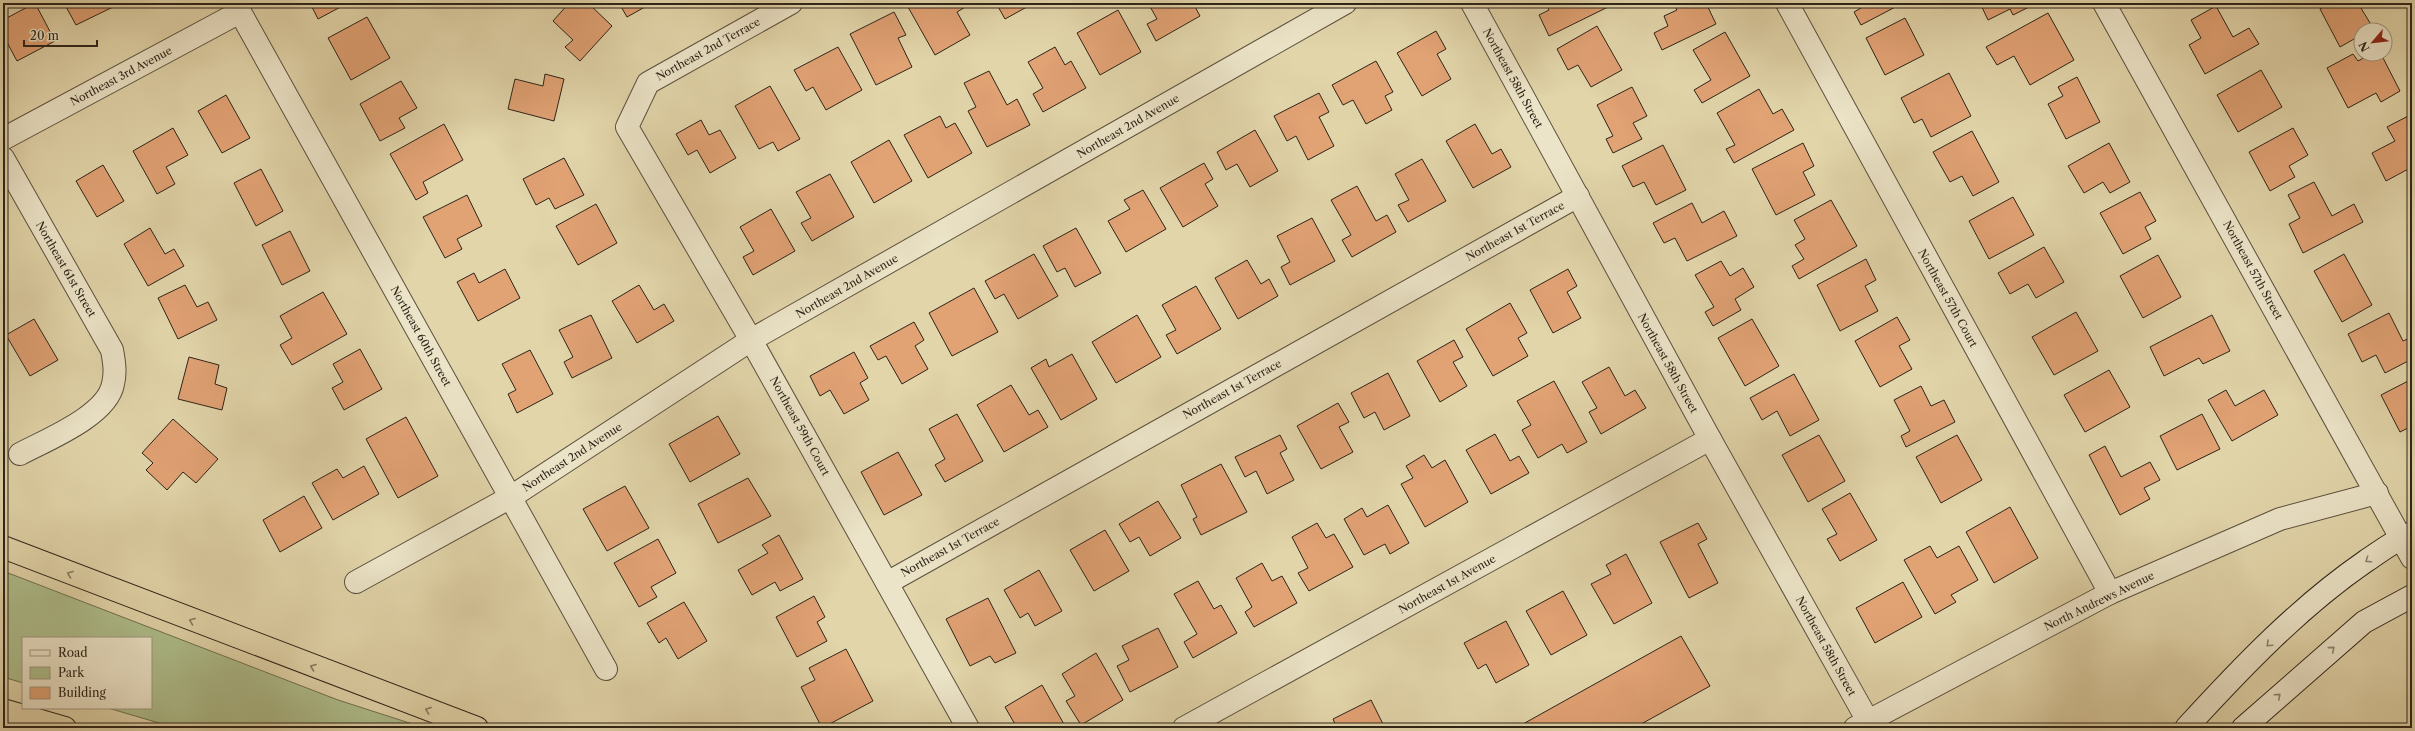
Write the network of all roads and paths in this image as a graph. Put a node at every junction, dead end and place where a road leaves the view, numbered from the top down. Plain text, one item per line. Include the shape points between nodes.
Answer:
1 (790, 3) edge
2 (1345, 3) edge
3 (1472, 3) edge
4 (1787, 3) edge
5 (2104, 3) edge
6 (237, 7) edge
7 (627, 127) joint
8 (3, 140) edge
9 (3, 158) edge
10 (1578, 196) junction
11 (751, 340) junction
12 (1710, 439) junction
13 (20, 454) dead end
14 (2377, 493) junction
15 (511, 498) junction
16 (2406, 535) edge
17 (4, 548) edge
18 (2412, 558) edge
19 (356, 582) dead end
20 (887, 583) junction
21 (2110, 593) junction
22 (2412, 596) edge
23 (606, 669) dead end
24 (3, 710) edge
25 (1861, 725) edge
26 (65, 728) edge
27 (477, 728) edge
28 (968, 728) edge
29 (1184, 728) edge
30 (2186, 728) edge
31 (2244, 728) edge

1 - 7 street, Northeast 2nd Terrace via 648,83
2 - 11 street, Northeast 2nd Avenue
3 - 10 street, Northeast 58th Street
4 - 21 street, Northeast 57th Court
5 - 14 street, Northeast 57th Street
6 - 8 street, Northeast 3rd Avenue
6 - 15 street, Northeast 60th Street
7 - 11 street, Northeast 59th Court
9 - 13 street, Northeast 61st Street via 112,350 115,366 113,385 108,396 94,413
10 - 12 street, Northeast 58th Street
10 - 20 street, Northeast 1st Terrace
11 - 15 street, Northeast 2nd Avenue
11 - 20 street, Northeast 59th Court
12 - 25 street, Northeast 58th Street
12 - 29 street, Northeast 1st Avenue
14 - 16 street, Northeast 57th Street
14 - 21 street, North Andrews Avenue via 2280,519
15 - 19 street, Northeast 2nd Avenue
15 - 23 street, Northeast 60th Street
16 - 18 street, Northeast 57th Street
16 -> 30 street via 2338,580 2235,674
27 -> 17 highway
20 - 28 street, Northeast 59th Court
21 - 25 street, North Andrews Avenue
31 -> 22 street via 2364,622
24 - 26 highway

